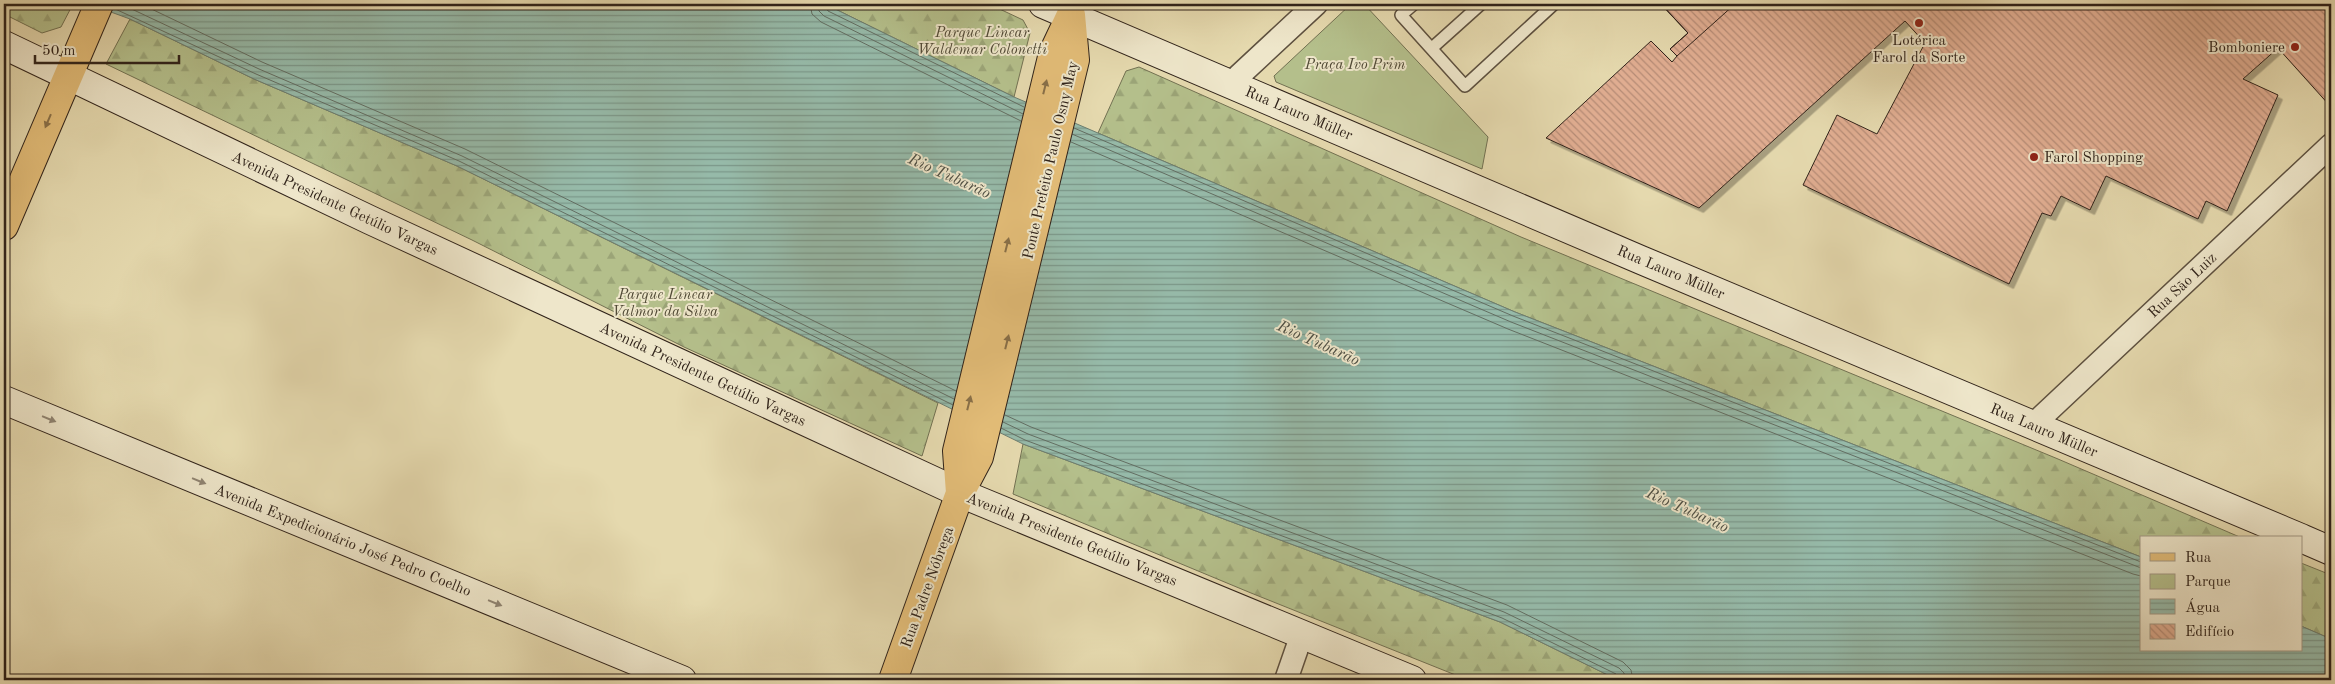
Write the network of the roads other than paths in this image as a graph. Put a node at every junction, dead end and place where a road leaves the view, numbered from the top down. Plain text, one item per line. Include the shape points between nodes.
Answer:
1 (99, 4) edge
2 (1043, 4) edge
3 (1316, 4) edge
4 (1414, 4) edge
5 (1481, 4) edge
6 (1554, 4) edge
7 (1073, 10) edge
8 (4, 45) edge
9 (1432, 48) junction
10 (67, 76) junction
11 (1230, 84) junction
12 (2329, 149) edge
13 (4, 226) edge
14 (4, 400) edge
15 (2033, 425) junction
16 (960, 493) junction
17 (2296, 536) edge
18 (2302, 538) edge
19 (2331, 551) edge
20 (1302, 634) junction
21 (682, 680) edge
22 (893, 680) edge
23 (1286, 680) edge
24 (1412, 680) edge

1 - 10 main road
2 - 7 main road, Rua Lauro Müller
3 - 11 street
4 - 9 lane via 1402,15
5 - 9 lane
6 - 9 lane via 1465,86
7 - 11 main road, Rua Lauro Müller
16 -> 7 main road, Ponte Prefeito Paulo Osny May
8 - 10 main road, Avenida Presidente Getúlio Vargas
10 -> 13 main road
10 - 16 main road, Avenida Presidente Getúlio Vargas via 388,229
11 - 15 main road, Rua Lauro Müller
12 - 15 street, Rua São Luiz
14 -> 21 main road, Avenida Expedicionário José Pedro Coelho
15 - 17 main road, Rua Lauro Müller
16 - 20 main road, Avenida Presidente Getúlio Vargas
16 - 22 main road, Rua Padre Nóbrega
18 - 19 main road, Rua Lauro Müller
20 - 23 street
20 - 24 main road, Avenida Presidente Getúlio Vargas

